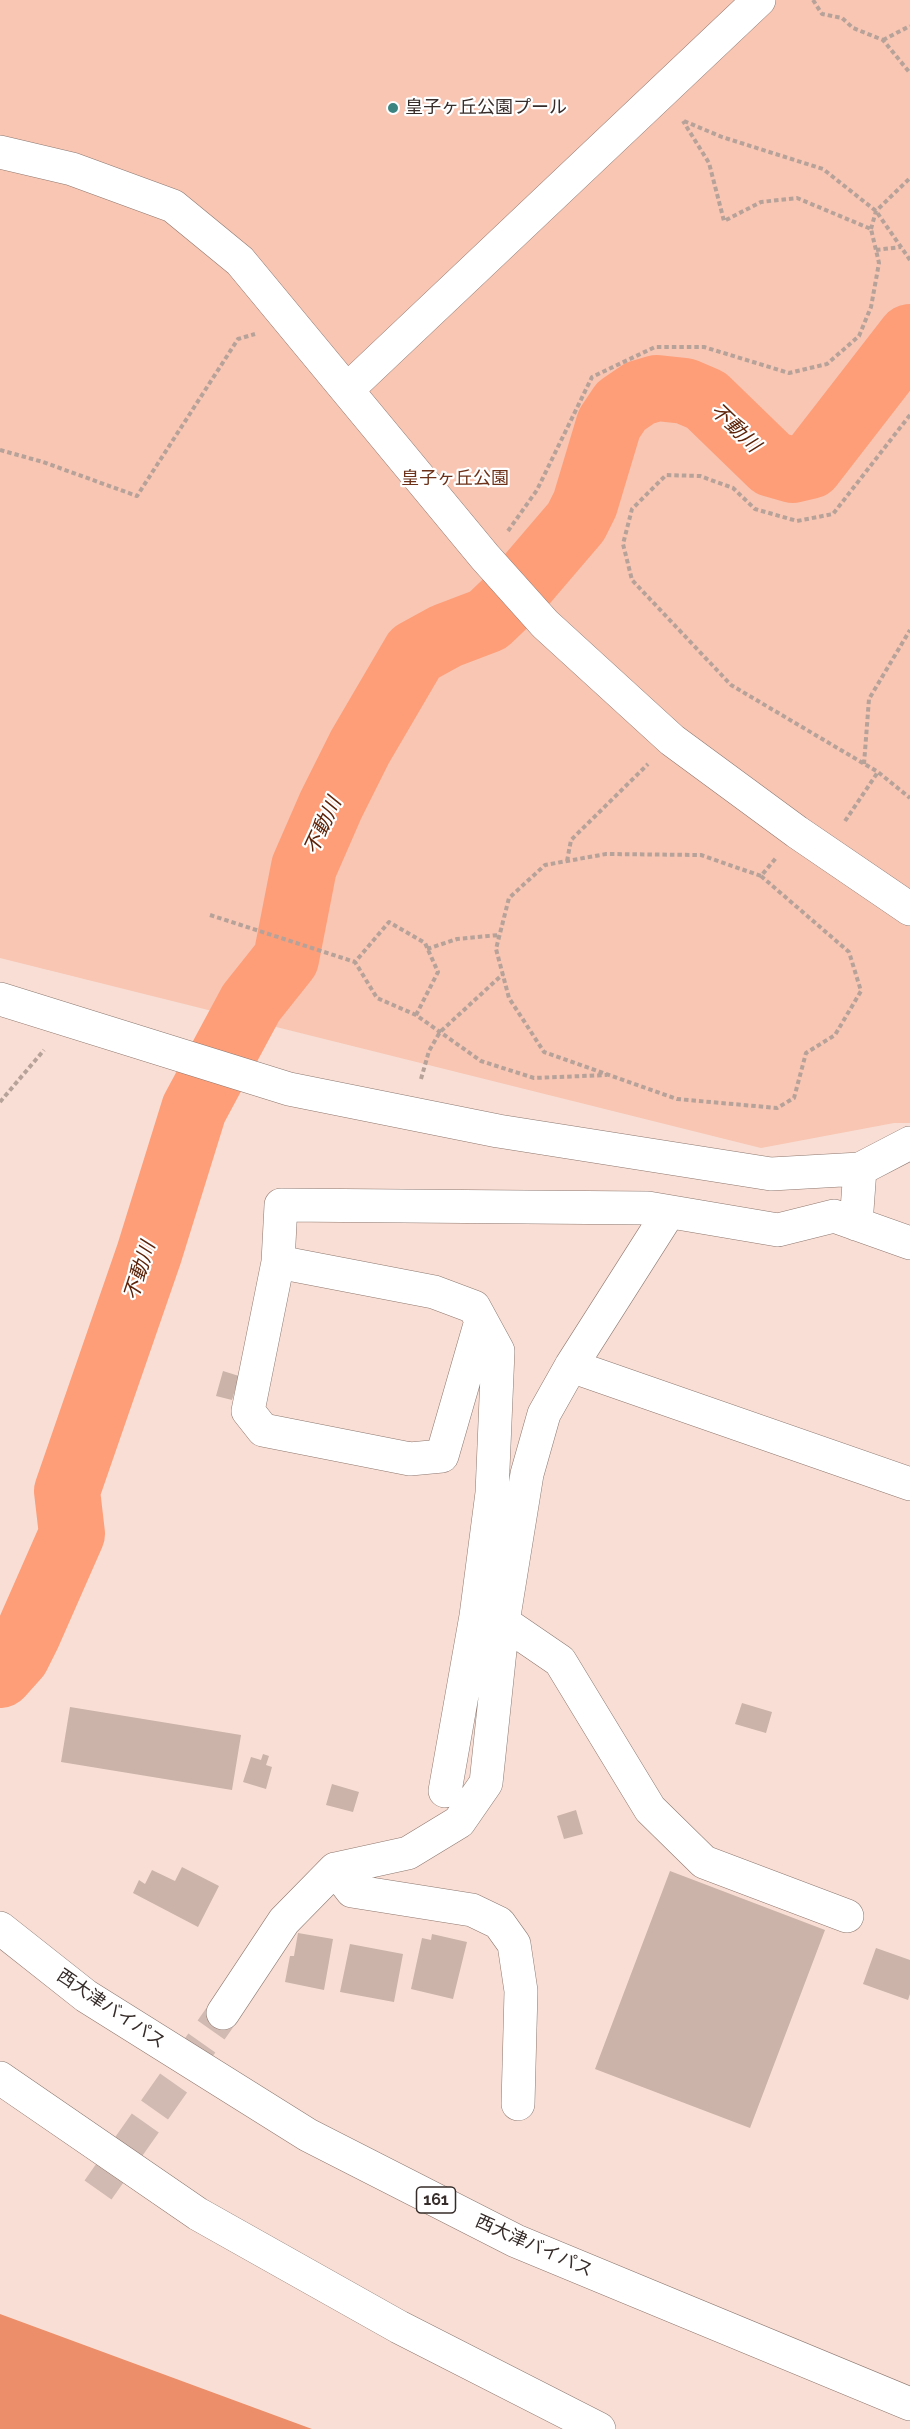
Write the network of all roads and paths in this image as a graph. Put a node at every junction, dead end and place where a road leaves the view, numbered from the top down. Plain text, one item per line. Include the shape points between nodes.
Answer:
1 (759, 0) edge
2 (813, 0) edge
3 (910, 26) edge
4 (883, 40) junction
5 (910, 73) edge
6 (660, 94) junction
7 (683, 121) junction
8 (0, 152) edge
9 (910, 178) edge
10 (876, 211) junction
11 (871, 229) junction
12 (902, 247) junction
13 (876, 250) junction
14 (910, 260) edge
15 (293, 325) junction
16 (348, 389) junction
17 (910, 415) edge
18 (0, 450) edge
19 (488, 561) junction
20 (910, 630) edge
21 (672, 740) junction
22 (864, 764) junction
23 (878, 772) junction
24 (910, 798) edge
25 (797, 832) junction
26 (825, 851) junction
27 (567, 861) junction
28 (761, 876) junction
29 (910, 909) edge
30 (210, 915) dead end
31 (499, 935) junction
32 (427, 949) junction
33 (355, 962) junction
34 (503, 974) junction
35 (0, 999) edge
36 (416, 1015) junction
37 (68, 1021) junction
38 (440, 1032) junction
39 (611, 1075) junction
40 (0, 1102) edge
41 (411, 1114) junction
42 (910, 1143) edge
43 (860, 1168) junction
44 (669, 1212) junction
45 (856, 1224) junction
46 (910, 1243) edge
47 (278, 1262) junction
48 (481, 1321) junction
49 (571, 1366) junction
50 (910, 1484) edge
51 (503, 1622) junction
52 (445, 1791) dead end
53 (334, 1869) junction
54 (847, 1916) dead end
55 (0, 1928) edge
56 (223, 2013) tunnel mouth
57 (0, 2078) edge
58 (518, 2104) dead end
59 (910, 2404) edge
60 (599, 2429) edge

1 - 6 main road
2 - 4 path via 822,14 842,18 853,28
3 - 4 path
4 - 5 path
6 - 7 path
6 - 16 main road
7 - 10 path via 823,169
7 - 11 path via 709,163 724,221 761,202 797,198
8 - 15 main road via 72,169 173,206 240,261
9 - 10 path
10 - 11 path
10 - 12 path
11 - 13 path
12 - 13 path
12 - 14 path
13 - 19 path via 879,263 871,307 858,336 827,364 789,373 704,347 655,347 592,377 537,490
15 - 16 main road
15 - 18 path via 238,339 137,496
16 - 19 main road
17 - 22 path via 833,514 797,521 755,509 733,488 700,476 666,475 632,509 623,544 632,580 731,685
19 - 21 main road via 546,624
20 - 22 path via 869,699
21 - 25 main road
21 - 27 path via 571,840
22 - 23 path
23 - 24 path
23 - 26 path
25 - 26 main road
25 - 28 path
26 - 29 main road
27 - 28 path via 606,854 701,855
27 - 31 path via 545,865 509,898
28 - 39 path via 849,952 861,991 835,1035 806,1053 794,1098 777,1108 677,1099
30 - 33 path
31 - 32 path via 457,939
31 - 34 path via 496,949
32 - 33 path via 425,943 389,922
32 - 36 path via 438,972
33 - 36 path via 377,998
34 - 38 path
34 - 39 path via 509,998 544,1052
35 - 37 main road
36 - 38 path
37 - 40 path
37 - 41 main road via 289,1089
38 - 39 path via 481,1061 534,1078
38 - 41 path via 429,1051
41 - 43 main road via 771,1174
42 - 43 main road
43 - 45 main road
44 - 45 main road via 778,1230 834,1216
44 - 47 main road via 648,1208 281,1205
44 - 49 main road
45 - 46 main road
47 - 48 main road via 434,1292 474,1307
47 - 48 main road via 248,1411 263,1430 410,1459 442,1456
48 - 52 main road via 498,1351 492,1493 476,1616
49 - 50 main road
49 - 51 main road via 544,1414 528,1474
51 - 53 main road via 486,1783 459,1822 408,1853
51 - 54 main road via 560,1661 650,1809 704,1862
53 - 56 main road via 284,1921
53 - 58 main road via 352,1891 472,1910 499,1923 514,1944 520,1991
55 - 59 main road, 西大津バイパス / 161 via 86,1996 308,2135 516,2241
57 - 60 main road via 198,2214 399,2327

